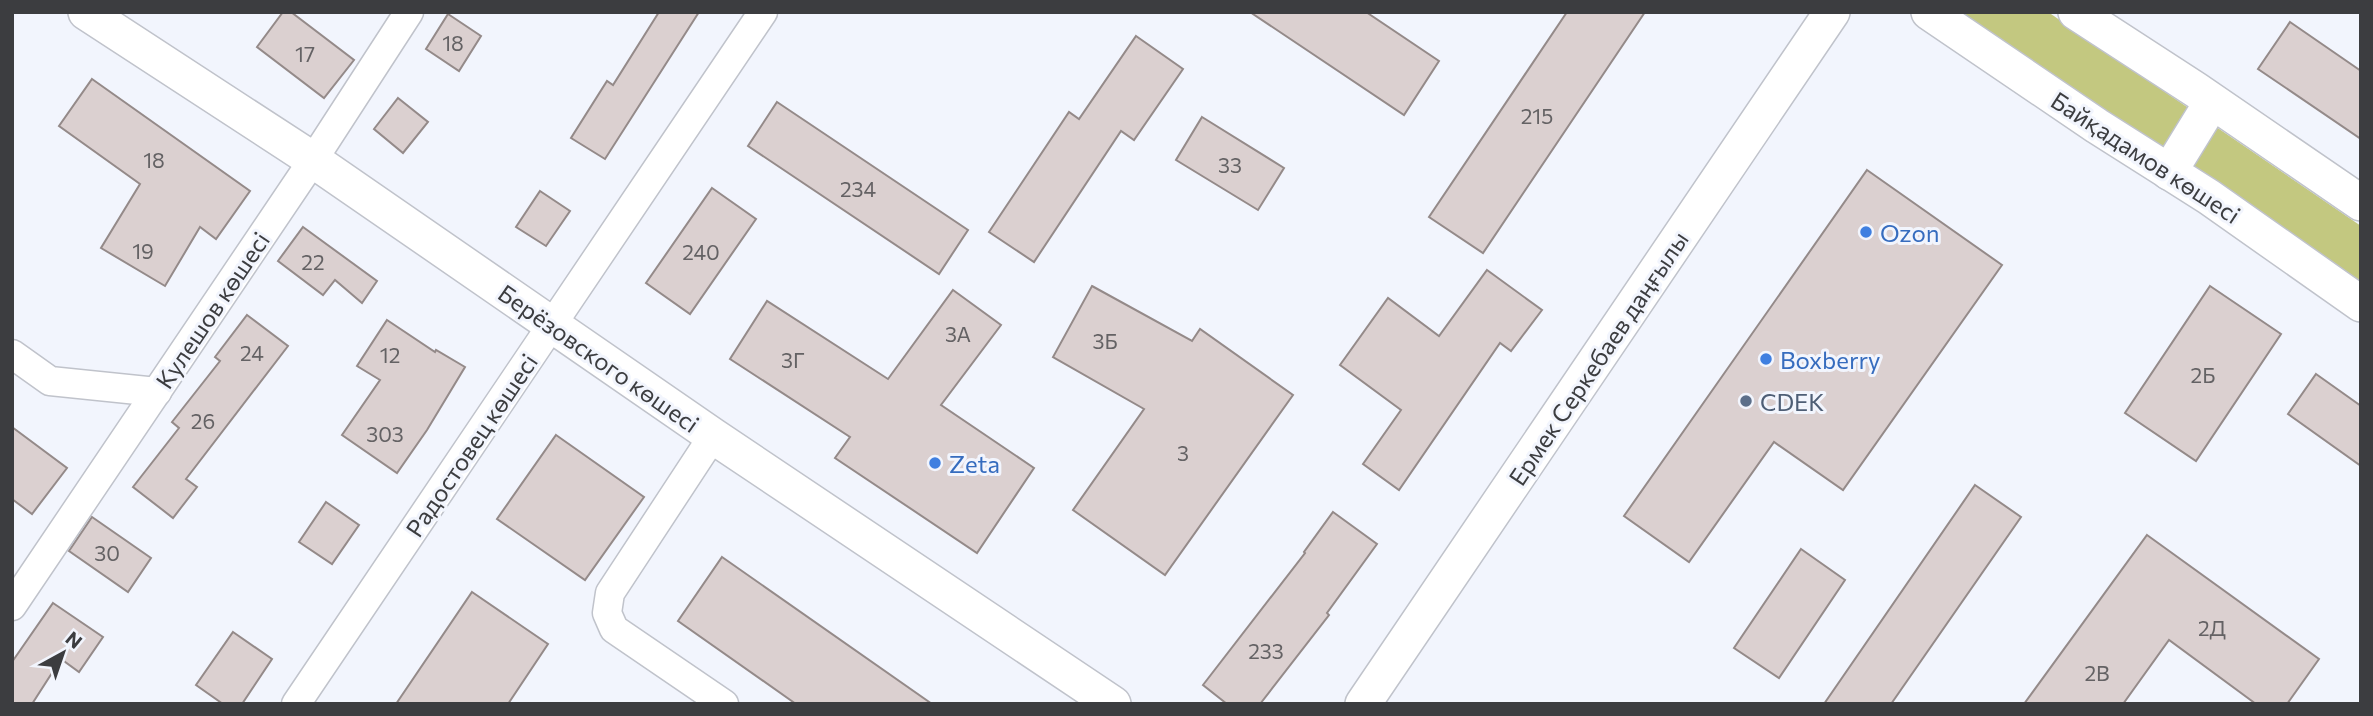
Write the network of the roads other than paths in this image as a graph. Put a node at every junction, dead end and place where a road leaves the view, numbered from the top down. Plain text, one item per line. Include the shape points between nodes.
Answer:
1 (86, 12) edge
2 (409, 12) edge
3 (763, 12) edge
4 (1832, 12) edge
5 (1929, 12) edge
6 (2076, 12) edge
7 (2212, 102) junction
8 (313, 160) junction
9 (2169, 172) junction
10 (2361, 203) edge
11 (2361, 304) edge
12 (552, 324) junction
13 (12, 354) edge
14 (157, 391) junction
15 (713, 436) junction
16 (12, 606) edge
17 (296, 704) edge
18 (724, 704) edge
19 (1113, 704) edge
20 (1363, 704) edge

1 - 8 street, Берёзовского көшесі
2 - 8 street, Кулешов көшесі
3 - 12 street, Радостовец көшесі
4 - 20 street, Ермек Серкебаев даңғылы
5 - 9 street, Байқадамов көшесі
6 - 7 street
7 - 9 street
7 - 10 street
8 - 12 street, Берёзовского көшесі
8 - 14 street, Кулешов көшесі
9 - 11 street, Байқадамов көшесі
12 - 15 street, Берёзовского көшесі
12 - 17 street, Радостовец көшесі
13 - 14 street via 51,381
14 - 16 street, Кулешов көшесі
15 - 18 street via 610,593 607,613 614,629
15 - 19 street, Берёзовского көшесі

